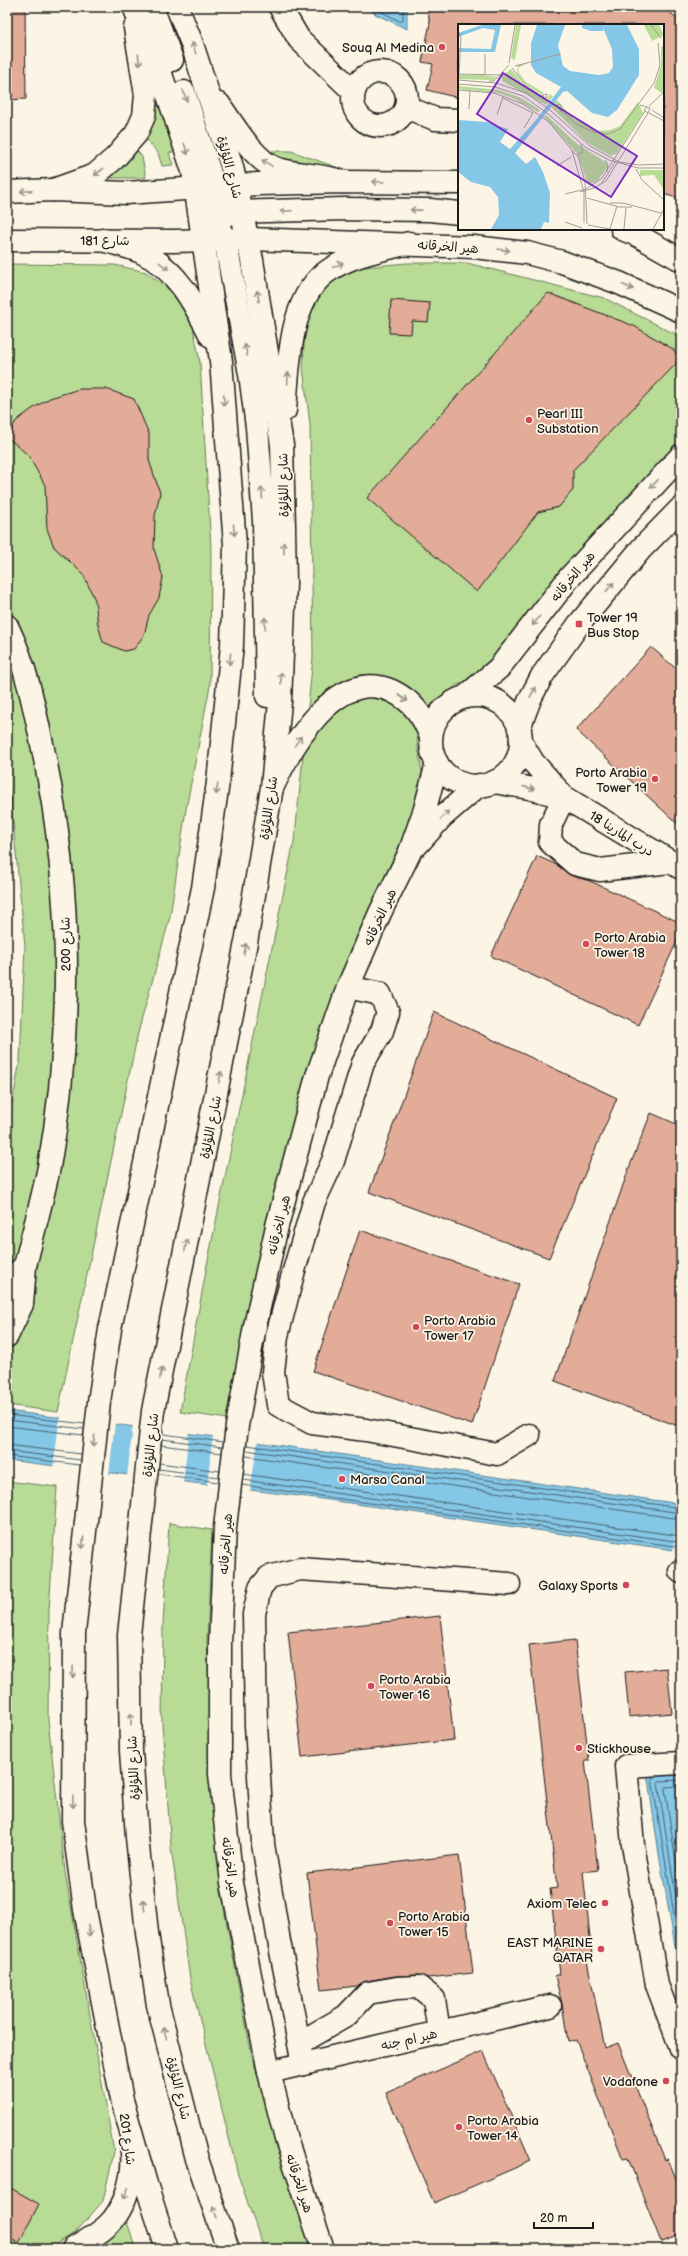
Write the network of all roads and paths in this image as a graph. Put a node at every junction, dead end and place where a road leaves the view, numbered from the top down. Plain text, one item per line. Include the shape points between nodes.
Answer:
1 (134, 7) edge
2 (152, 7) edge
3 (177, 7) edge
4 (280, 7) edge
5 (360, 84) junction
6 (205, 85) junction
7 (406, 107) junction
8 (458, 120) edge
9 (345, 182) junction
10 (458, 183) edge
11 (236, 186) junction
12 (205, 188) junction
13 (53, 190) junction
14 (7, 192) edge
15 (458, 213) edge
16 (226, 222) junction
17 (624, 230) edge
18 (247, 239) junction
19 (7, 240) edge
20 (103, 240) junction
21 (204, 240) junction
22 (409, 243) junction
23 (681, 260) edge
24 (681, 311) edge
25 (221, 361) junction
26 (282, 445) junction
27 (681, 456) edge
28 (681, 508) edge
29 (7, 626) edge
30 (465, 697) junction
31 (520, 735) junction
32 (431, 737) junction
33 (275, 745) junction
34 (437, 763) junction
35 (487, 784) junction
36 (272, 787) junction
37 (564, 797) junction
38 (409, 854) junction
39 (675, 865) edge
40 (348, 987) junction
41 (25, 1266) junction
42 (7, 1281) edge
43 (7, 1336) edge
44 (529, 1435) dead end
45 (509, 1584) dead end
46 (681, 1763) edge
47 (550, 2006) dead end
48 (438, 2032) junction
49 (681, 2048) edge
50 (301, 2053) junction
51 (269, 2072) junction
52 (122, 2100) junction
53 (73, 2249) edge
54 (167, 2249) edge
55 (228, 2249) edge
56 (323, 2249) edge

1 -> 12 street via 156,59 194,171
1 -> 13 street via 140,67 146,95 141,123 136,134 115,158 95,175
2 -> 12 street via 198,135
6 -> 3 street, شارع اللؤلؤة
4 - 5 street via 299,39 332,70
5 - 7 street via 374,73 383,72 400,81 407,97
5 - 7 street via 356,110 369,123 378,126 395,121
9 -> 6 street via 277,169 262,161
6 - 11 street, شارع اللؤلؤة
7 - 8 street via 436,119
10 -> 9 street
9 - 11 street
11 - 12 street
11 - 16 street, شارع اللؤلؤة
12 - 13 street via 126,193
12 - 16 street
12 - 21 street
13 -> 14 street
15 -> 16 street via 345,209
16 - 18 street, شارع اللؤلؤة
16 - 21 street via 211,226
33 -> 16 street via 267,700 264,521 257,427
17 - 23 street
18 - 22 street, هير الخرقانه
26 -> 18 street, شارع اللؤلؤة
19 - 20 street, شارع 181
20 - 21 street, شارع 181
20 -> 25 street via 141,252 170,270 200,313
21 - 25 street
22 -> 24 street, هير الخرقانه via 527,253 562,262 619,283
26 -> 22 street via 290,342 295,322 310,290 330,269 353,258
25 -> 52 street via 235,544 232,645 218,782 203,888 110,1329 99,1402 74,1633 73,1822 85,1910
33 -> 26 street, شارع اللؤلؤة via 280,702 285,584
27 -> 30 street, هير الخرقانه via 569,578 499,668
31 -> 28 street via 530,699 542,676 579,624 641,549
29 - 41 street, شارع 200 via 19,651 33,700 49,777 62,862 66,956 64,1049 57,1112 48,1168
30 - 31 street via 482,696 498,701 511,713
30 - 32 street via 452,702 441,711 434,723
31 - 35 street via 519,755 513,766 504,775
31 - 37 street, درب المارينا 18 via 537,766
32 - 34 street
36 -> 32 street via 306,730 336,698 354,689 377,687 401,695 420,713
33 - 36 street, شارع اللؤلؤة
34 - 35 street via 455,780 467,784
34 - 38 street, هير الخرقانه via 425,809
35 -> 37 street, درب المارينا 18 via 529,788
38 -> 35 street, هير الخرقانه via 442,817
55 -> 36 street, شارع اللؤلؤة via 197,2159 158,2005 137,1837 131,1751 129,1636 153,1411 247,937
37 - 39 street, درب المارينا 18
37 - 39 street via 551,824 550,842 575,864 600,870
38 - 40 street, هير الخرقانه
40 - 44 street via 380,994 388,1012 382,1031 363,1063 333,1161 314,1202 293,1274 277,1336 273,1372 278,1406 312,1423 374,1431 497,1454
40 - 51 street, هير الخرقانه via 318,1076 277,1226 237,1426 225,1527 220,1644 220,1774 232,1883
41 - 42 street
41 - 43 street, شارع 200 via 22,1304
45 - 50 street via 300,1569 269,1577 260,1588 254,1614 256,1725 263,1844
46 - 49 street via 626,1766 633,1844 657,1985
47 - 48 street, هير ام جنه
48 - 50 street, هير ام جنه
48 - 50 street via 434,1999 418,1987 397,1988 368,1993 346,2016
50 - 51 street, هير ام جنه
51 - 56 street, هير الخرقانه via 286,2139
52 -> 53 street, شارع 201 via 133,2165 128,2191 108,2226
52 - 54 street

